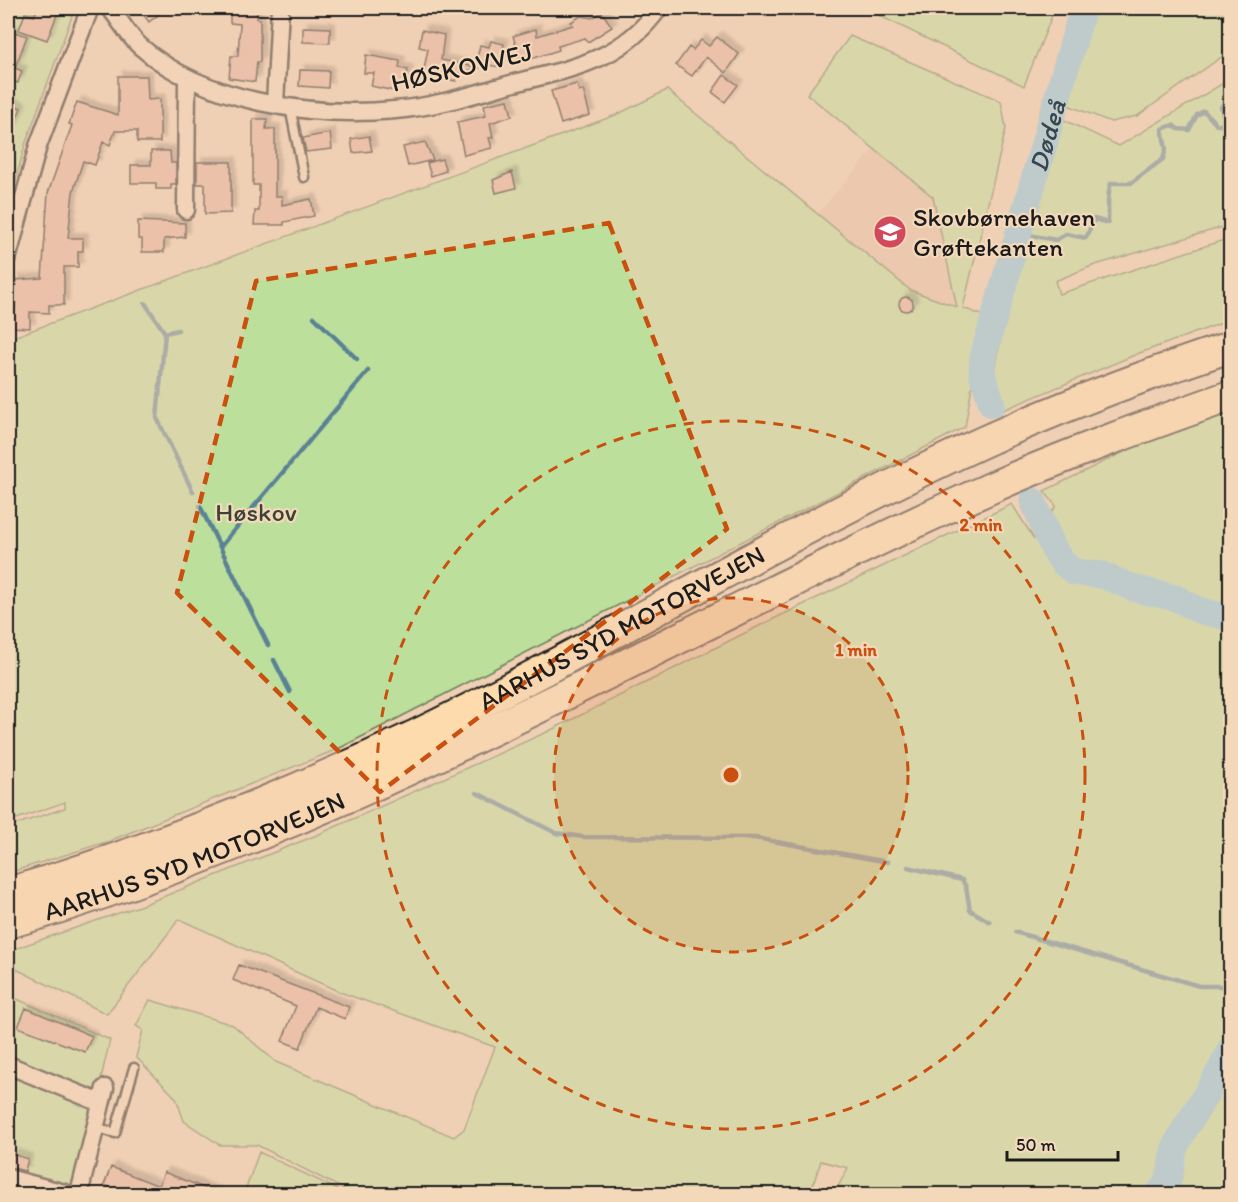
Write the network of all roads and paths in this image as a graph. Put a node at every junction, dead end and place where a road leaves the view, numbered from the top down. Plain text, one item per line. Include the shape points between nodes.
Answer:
1 (90, 8) edge
2 (110, 8) edge
3 (280, 8) edge
4 (658, 8) edge
5 (187, 79) junction
6 (283, 105) junction
7 (304, 177) dead end
8 (186, 210) dead end
9 (8, 256) edge
10 (1230, 347) edge
11 (1230, 396) edge
12 (8, 893) edge
13 (8, 923) edge
14 (8, 1065) edge
15 (134, 1068) dead end
16 (95, 1127) junction
17 (8, 1178) edge
18 (68, 1194) edge
19 (79, 1194) edge

1 - 9 street via 38,146
2 - 5 street, HØSKOVVEJ via 140,46
3 - 6 street
4 - 6 street, HØSKOVVEJ via 636,35 603,57 445,102 347,112
5 - 6 street, HØSKOVVEJ
5 - 8 street
6 - 7 lane
10 - 12 highway, AARHUS SYD MOTORVEJEN via 1151,373 986,440 416,735 145,848
11 - 13 highway, AARHUS SYD MOTORVEJEN via 995,487 429,762 160,873
14 - 16 street via 103,1095
15 - 16 lane via 115,1133
16 - 19 street
17 - 18 street

